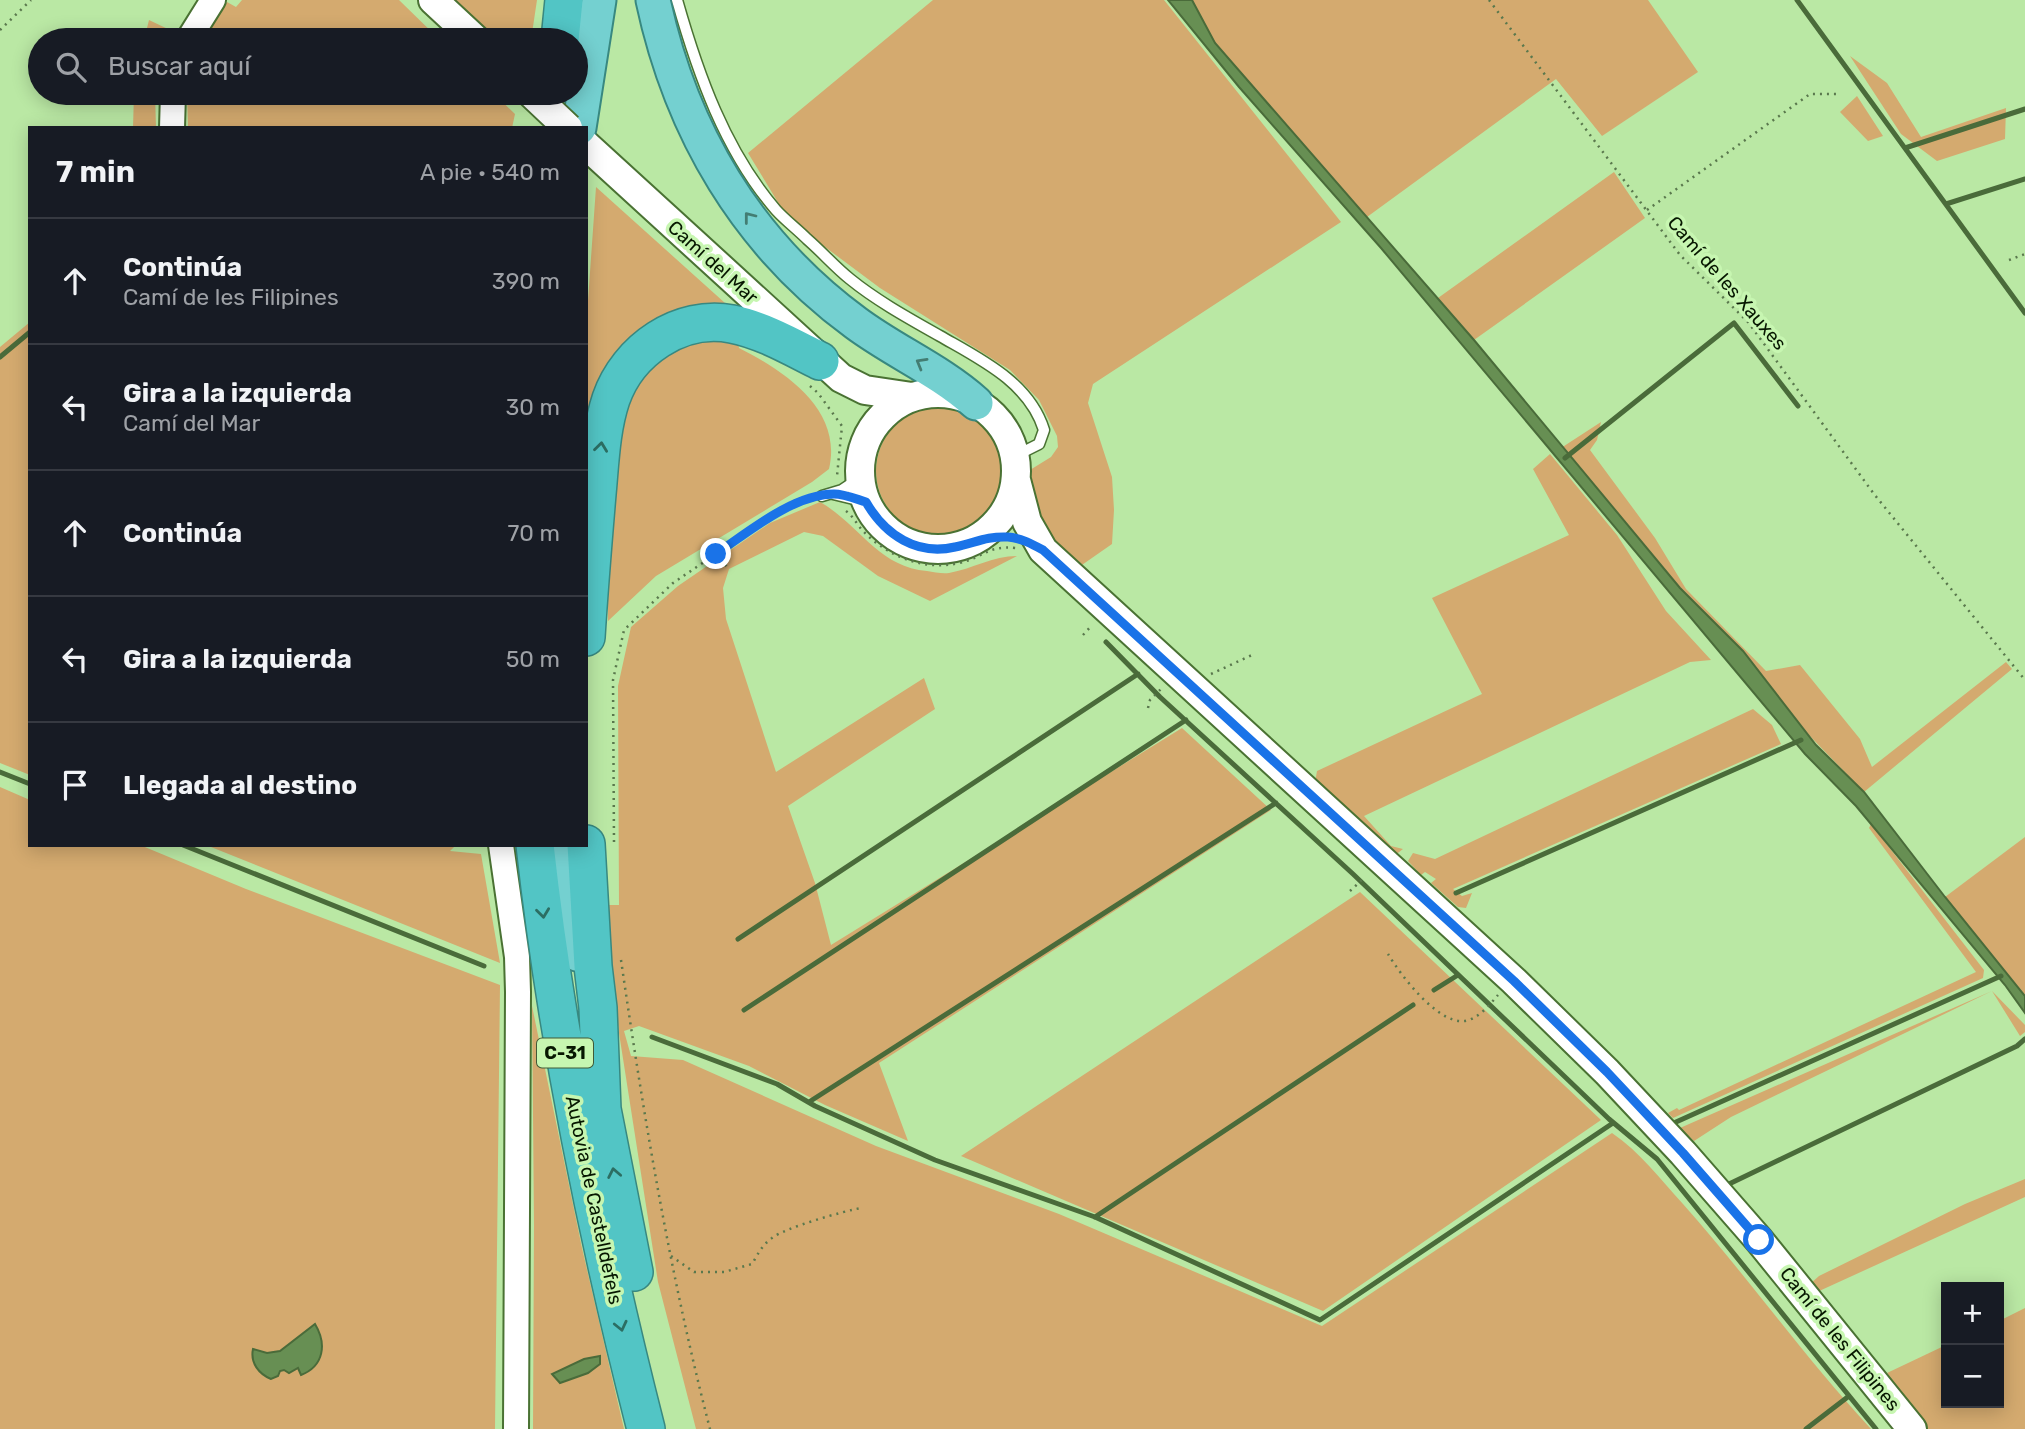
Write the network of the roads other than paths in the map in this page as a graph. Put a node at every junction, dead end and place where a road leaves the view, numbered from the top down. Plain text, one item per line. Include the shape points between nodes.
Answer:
1 (213, 0) edge
2 (433, 0) edge
3 (565, 0) edge
4 (599, 0) edge
5 (653, 0) edge
6 (677, 0) edge
7 (196, 28) edge
8 (463, 28) edge
9 (561, 28) edge
10 (588, 70) edge
11 (173, 105) edge
12 (544, 105) edge
13 (552, 105) edge
14 (583, 105) edge
15 (172, 126) edge
16 (549, 126) edge
17 (566, 126) edge
18 (579, 126) edge
19 (588, 147) edge
20 (823, 375) junction
21 (912, 397) junction
22 (976, 403) junction
23 (865, 443) junction
24 (1015, 468) junction
25 (863, 490) junction
26 (978, 539) junction
27 (1035, 550) junction
28 (588, 611) edge
29 (600, 843) edge
30 (500, 847) edge
31 (535, 847) edge
32 (564, 847) edge
33 (602, 1109) junction
34 (516, 1429) edge
35 (646, 1429) edge
36 (672, 1429) edge
37 (1912, 1429) edge

1 - 7 street
2 - 8 main road
3 - 9 highway
4 - 10 highway
22 -> 5 highway via 938,373 856,323 772,246 708,155 686,110
6 - 24 lane via 709,96 740,159 776,210 851,280 996,368 1032,405 1044,430 1039,444
11 - 15 street
12 - 17 main road, bridge
13 - 16 highway
14 - 18 highway
19 - 20 main road, Camí del Mar
20 - 21 main road, Camí del Mar via 865,390
20 - 23 main road, Camí del Mar via 858,414
28 -> 20 highway via 601,441 611,398 631,363 666,335 715,322 751,330
21 - 22 main road via 945,394
21 - 23 main road via 888,410
22 - 24 main road via 998,421 1010,441
23 - 25 main road
24 - 26 main road via 1002,517
24 - 27 main road
25 - 25 lane via 850,486 827,495
25 - 26 main road via 881,525 917,547 944,549
26 - 27 main road via 1011,537
27 - 37 main road, Camí de les Filipines via 1197,689 1607,1072 1759,1240
29 - 33 highway via 593,966
30 - 34 street via 518,992
31 -> 35 highway, Autovia de Castelldefels / C-31 via 574,1107
32 - 33 highway, Autovia de Castelldefels / C-31
36 -> 33 highway, Autovia de Castelldefels / C-31

